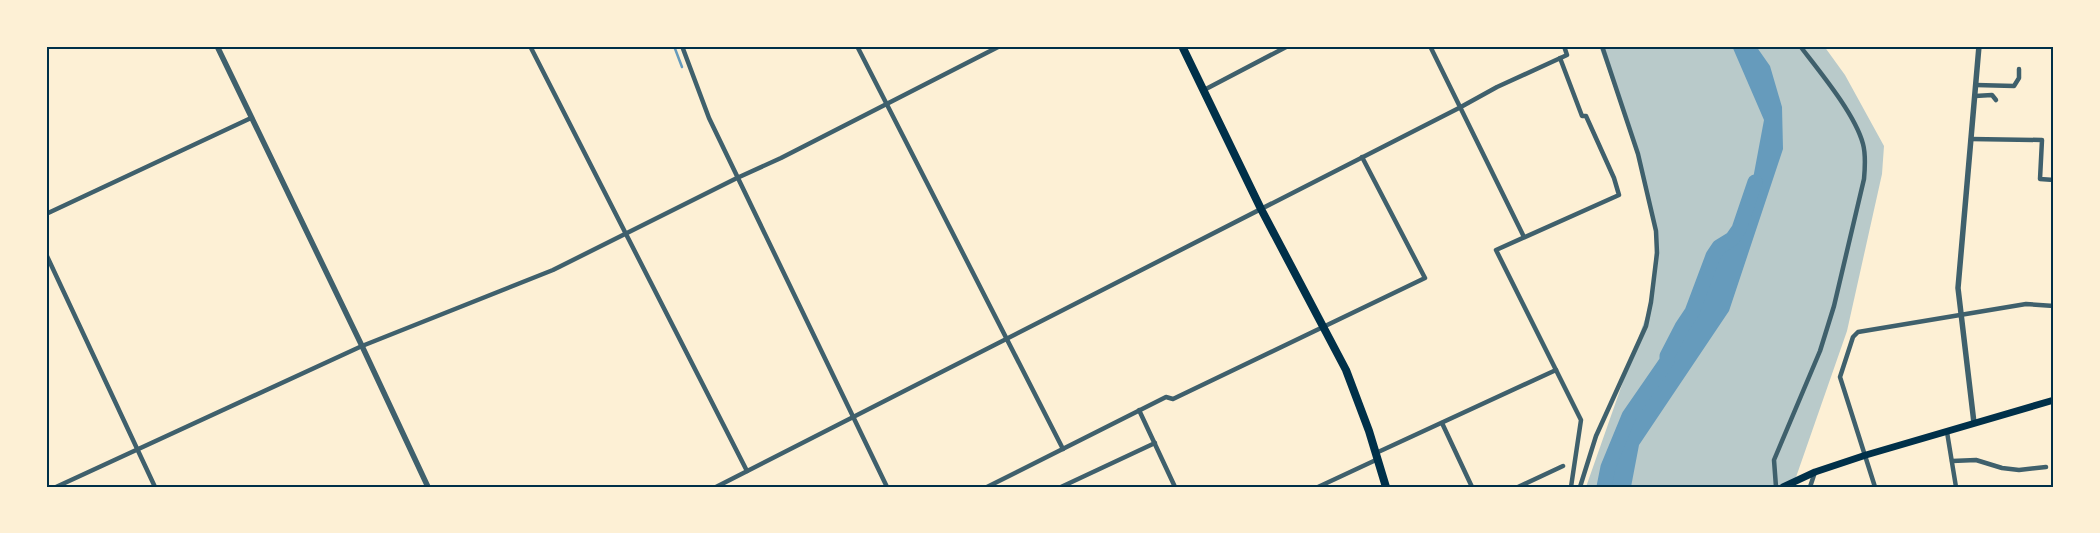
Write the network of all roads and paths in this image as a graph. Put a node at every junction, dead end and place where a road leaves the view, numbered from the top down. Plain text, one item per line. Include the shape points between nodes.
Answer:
1 (217, 46) edge
2 (530, 46) edge
3 (682, 46) edge
4 (857, 46) edge
5 (1000, 46) edge
6 (1182, 46) edge
7 (1288, 46) edge
8 (1430, 46) edge
9 (1564, 46) edge
10 (1602, 46) edge
11 (1800, 46) edge
12 (1979, 46) edge
13 (1560, 58) junction
14 (2019, 69) dead end
15 (1976, 85) junction
16 (1204, 90) junction
17 (1975, 96) junction
18 (1996, 100) dead end
19 (887, 104) junction
20 (1459, 108) junction
21 (251, 118) junction
22 (1971, 139) junction
23 (1362, 157) junction
24 (737, 178) junction
25 (2054, 180) edge
26 (1261, 209) junction
27 (46, 214) edge
28 (626, 234) junction
29 (1524, 237) junction
30 (46, 254) edge
31 (2054, 306) edge
32 (1960, 316) junction
33 (1323, 327) junction
34 (1006, 339) junction
35 (362, 346) junction
36 (1556, 370) junction
37 (2054, 400) edge
38 (1139, 410) junction
39 (854, 417) junction
40 (1974, 422) junction
41 (1442, 423) junction
42 (1947, 432) junction
43 (1155, 443) junction
44 (1062, 448) junction
45 (138, 450) junction
46 (1866, 455) junction
47 (1377, 456) junction
48 (1952, 461) junction
49 (1563, 466) dead end
50 (2046, 467) dead end
51 (748, 471) junction
52 (1815, 472) junction
53 (56, 487) edge
54 (155, 487) edge
55 (428, 487) edge
56 (716, 487) edge
57 (886, 487) edge
58 (987, 487) edge
59 (1061, 487) edge
60 (1175, 487) edge
61 (1318, 487) edge
62 (1386, 487) edge
63 (1472, 487) edge
64 (1518, 487) edge
65 (1571, 487) edge
66 (1580, 487) edge
67 (1776, 487) edge
68 (1783, 487) edge
69 (1810, 487) edge
70 (1875, 487) edge
71 (1956, 487) edge

1 - 21 street
2 - 28 street
3 - 24 street via 709,118
4 - 19 street
5 - 19 street
6 - 16 main road
7 - 16 street
8 - 20 street
9 - 13 street via 1567,55
10 - 66 street via 1638,154 1658,253 1646,326 1596,436
11 - 67 street via 1853,123 1863,144 1865,163 1864,179 1831,315 1806,386 1774,460
12 - 15 street
13 - 20 street
13 - 29 street via 1582,116 1586,116 1619,195
14 - 15 street via 2019,78 2014,86
15 - 17 street
16 - 26 main road
17 - 18 street via 1992,96
17 - 22 street
19 - 24 street
19 - 34 street
20 - 23 street
20 - 29 street
21 - 27 street
21 - 35 street
22 - 25 street via 2042,140 2040,179
22 - 32 street via 1958,288
23 - 26 street
23 - 33 street via 1425,278
24 - 28 street
24 - 39 street
26 - 33 main road
26 - 34 street
28 - 35 street via 553,270
28 - 51 street
29 - 36 street via 1496,250
30 - 45 street
31 - 32 street via 2026,304
32 - 40 street
32 - 46 street via 1858,332 1852,337 1840,377
33 - 38 street via 1173,399 1166,397
33 - 47 main road via 1346,370
34 - 39 street
34 - 44 street
35 - 45 street
35 - 55 street
36 - 41 street
36 - 65 street via 1581,420
37 - 40 main road
38 - 43 street
38 - 44 street
39 - 51 street
39 - 57 street
40 - 42 main road
41 - 47 street
41 - 63 street
42 - 46 main road
42 - 48 street
43 - 59 street
43 - 60 street
44 - 58 street
45 - 53 street
45 - 54 street
46 - 52 main road
46 - 70 street
47 - 61 street
47 - 62 main road
48 - 50 street via 1976,460 2019,470
48 - 71 street
49 - 64 street
51 - 56 street
52 - 68 main road
52 - 69 street

